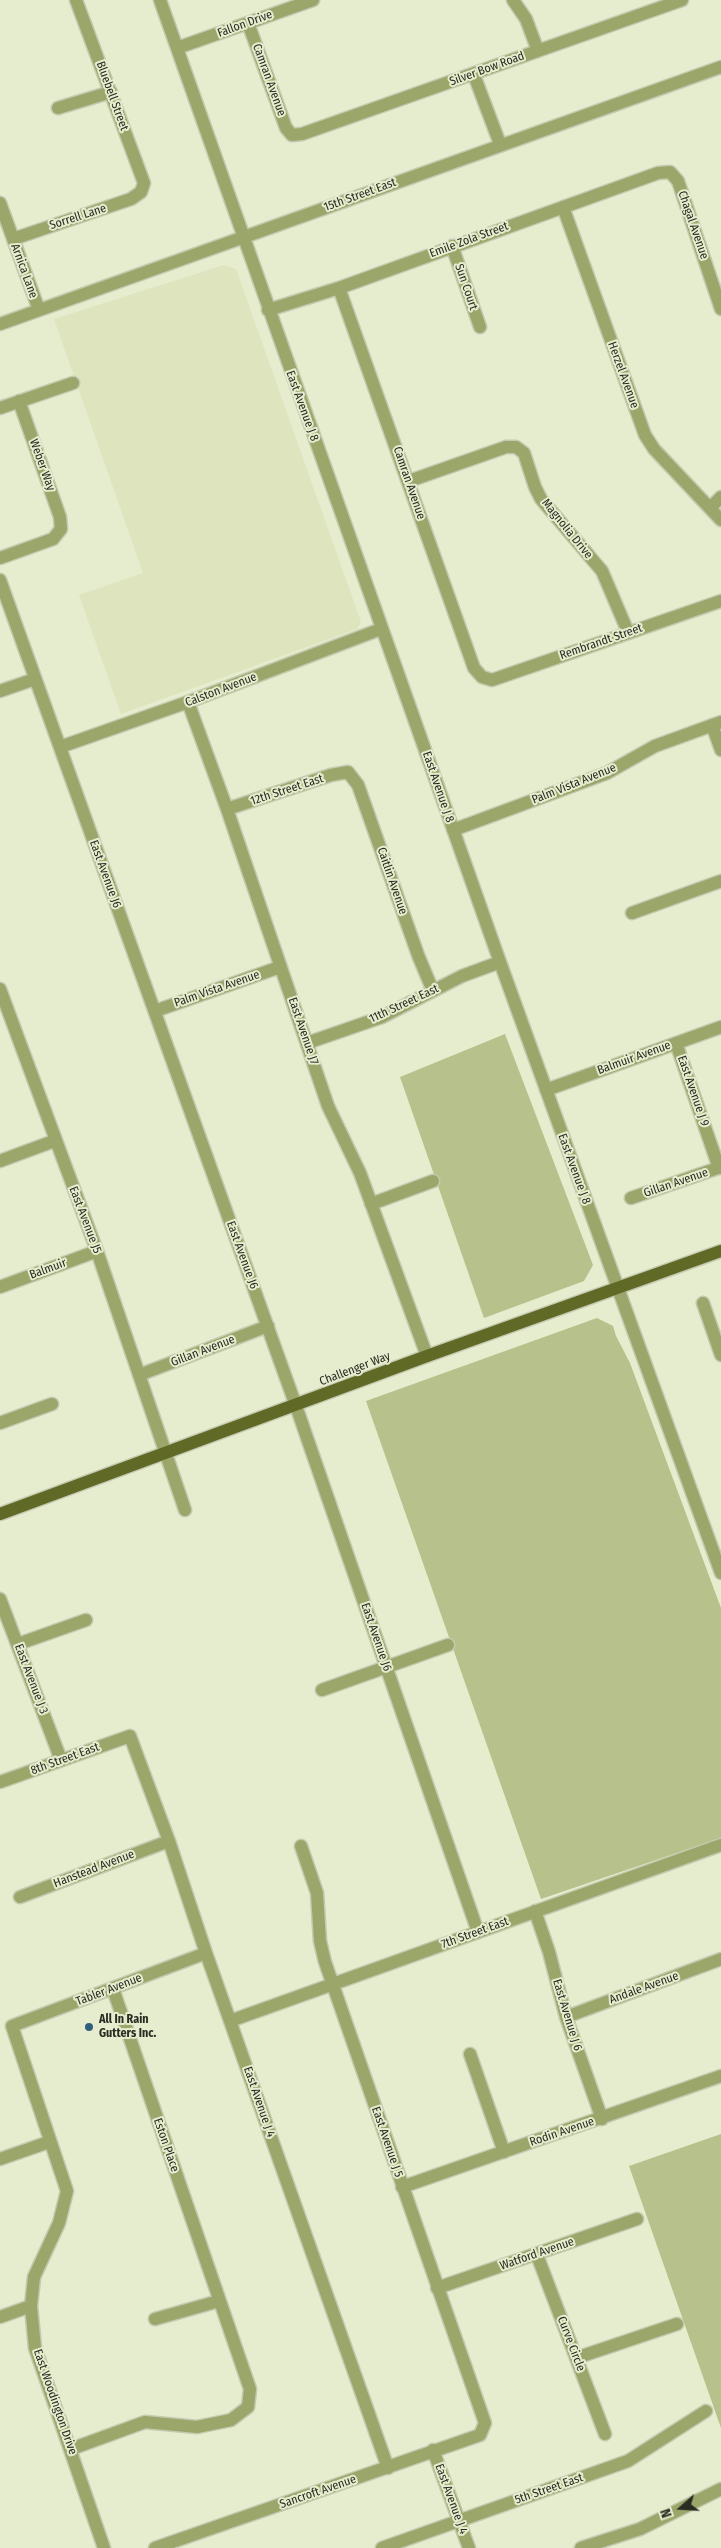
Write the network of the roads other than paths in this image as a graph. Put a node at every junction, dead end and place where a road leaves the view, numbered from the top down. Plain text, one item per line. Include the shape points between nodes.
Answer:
1 (76, 0) edge
2 (160, 0) edge
3 (313, 0) edge
4 (513, 0) edge
5 (682, 0) edge
6 (248, 23) junction
7 (177, 48) junction
8 (538, 51) junction
9 (721, 67) edge
10 (474, 75) junction
11 (111, 92) junction
12 (58, 108) dead end
13 (292, 135) joint
14 (500, 144) junction
15 (670, 172) joint
16 (141, 192) joint
17 (0, 203) edge
18 (563, 207) junction
19 (242, 238) junction
20 (13, 239) junction
21 (452, 246) junction
22 (339, 288) junction
23 (721, 309) edge
24 (39, 310) junction
25 (268, 310) junction
26 (0, 324) edge
27 (480, 327) dead end
28 (73, 383) dead end
29 (19, 401) junction
30 (0, 408) edge
31 (408, 481) junction
32 (721, 497) edge
33 (710, 508) junction
34 (721, 520) edge
35 (0, 558) edge
36 (0, 580) edge
37 (721, 601) edge
38 (382, 629) junction
39 (628, 632) junction
40 (482, 677) joint
41 (36, 679) junction
42 (0, 691) edge
43 (188, 702) junction
44 (716, 723) edge
45 (60, 747) junction
46 (721, 750) edge
47 (348, 772) joint
48 (227, 809) junction
49 (453, 830) junction
50 (721, 881) edge
51 (632, 913) dead end
52 (500, 962) junction
53 (280, 967) junction
54 (0, 989) edge
55 (433, 991) junction
56 (155, 1011) junction
57 (721, 1026) edge
58 (307, 1043) junction
59 (676, 1043) junction
60 (546, 1090) junction
61 (54, 1141) junction
62 (0, 1161) edge
63 (720, 1167) edge
64 (433, 1181) dead end
65 (631, 1198) dead end
66 (372, 1204) junction
67 (97, 1251) junction
68 (721, 1251) edge
69 (0, 1287) edge
70 (617, 1289) junction
71 (703, 1303) dead end
72 (268, 1326) junction
73 (721, 1355) edge
74 (427, 1356) junction
75 (139, 1375) junction
76 (52, 1404) dead end
77 (296, 1406) junction
78 (0, 1423) edge
79 (165, 1453) junction
80 (185, 1510) dead end
81 (0, 1514) edge
82 (716, 1542) edge
83 (721, 1573) edge
84 (0, 1599) edge
85 (86, 1620) dead end
86 (18, 1644) junction
87 (448, 1645) dead end
88 (386, 1667) junction
89 (322, 1690) dead end
90 (130, 1736) joint
91 (62, 1760) junction
92 (0, 1782) edge
93 (169, 1841) junction
94 (721, 1845) edge
95 (301, 1846) dead end
96 (20, 1897) dead end
97 (535, 1911) junction
98 (478, 1932) junction
99 (206, 1952) junction
100 (721, 1959) edge
101 (332, 1984) junction
102 (113, 1989) junction
103 (566, 2017) junction
104 (230, 2022) junction
105 (12, 2026) joint
106 (470, 2054) dead end
107 (721, 2076) edge
108 (602, 2119) junction
109 (49, 2142) junction
110 (504, 2152) junction
111 (0, 2159) edge
112 (402, 2186) junction
113 (637, 2219) dead end
114 (537, 2255) junction
115 (437, 2288) junction
116 (219, 2302) junction
117 (31, 2306) junction
118 (0, 2317) edge
119 (155, 2319) dead end
120 (677, 2324) dead end
121 (576, 2358) junction
122 (706, 2411) dead end
123 (606, 2434) dead end
124 (480, 2435) joint
125 (72, 2449) junction
126 (433, 2450) junction
127 (388, 2468) junction
128 (721, 2489) edge
129 (459, 2520) junction
130 (104, 2548) edge
131 (155, 2548) edge
132 (382, 2548) edge
133 (468, 2548) edge
134 (581, 2548) edge

1 - 11 street, Bluebell Street
2 - 7 street, East Avenue J 8
3 - 6 street, Fallon Drive
4 - 8 street via 526,18
5 - 8 street, Silver Bow Road
6 - 7 street, Fallon Drive
6 - 13 street, Camran Avenue via 286,128
7 - 19 street, East Avenue J 8
8 - 10 street, Silver Bow Road
9 - 14 street, 15th Street East
10 - 13 street, Silver Bow Road
10 - 14 street
11 - 12 street
11 - 16 street, Bluebell Street via 144,183
14 - 19 street, 15th Street East
15 - 18 street, Emile Zola Street via 658,173
15 - 23 street, Chagal Avenue via 678,181
16 - 20 street, Sorrell Lane via 131,199
17 - 20 street, Arnica Lane
18 - 21 street, Emile Zola Street
18 - 33 street, Herzel Avenue via 645,435 654,450
19 - 24 street, 15th Street East
19 - 25 street, East Avenue J 8
20 - 24 street, Arnica Lane
21 - 22 street, Emile Zola Street
21 - 27 street, Sun Court
22 - 25 street, Emile Zola Street
22 - 31 street, Camran Avenue
24 - 26 street, 15th Street East
25 - 38 street, East Avenue J 8
28 - 29 street
29 - 30 street
29 - 35 street, Weber Way via 60,517 61,529 54,539
31 - 39 street, Magnolia Drive via 506,447 524,453 541,499 602,571
31 - 40 street, Camran Avenue via 474,668
32 - 33 street
33 - 34 street, Herzel Avenue
36 - 41 street, East Avenue J6
37 - 39 street, Rembrandt Street
38 - 43 street, Calston Avenue
38 - 49 street, East Avenue J 8
39 - 40 street, Rembrandt Street via 492,680
41 - 42 street
41 - 45 street, East Avenue J6
43 - 45 street, Calston Avenue
43 - 48 street, East Avenue J7
44 - 46 street
44 - 49 street, Palm Vista Avenue via 655,746 606,773
45 - 56 street, East Avenue J6
47 - 48 street, 12th Street East
47 - 55 street, Caitlin Avenue via 358,785
48 - 53 street, East Avenue J7
49 - 52 street, East Avenue J 8
50 - 51 street
52 - 55 street, 11th Street East
52 - 60 street, East Avenue J 8
53 - 56 street, Palm Vista Avenue
53 - 58 street, East Avenue J7
54 - 61 street, East Avenue J5
55 - 58 street, 11th Street East via 382,1017
56 - 72 street, East Avenue J6
57 - 59 street, Balmuir Avenue
58 - 66 street, East Avenue J7 via 328,1106
59 - 60 street, Balmuir Avenue
59 - 63 street, East Avenue J 9
60 - 70 street, East Avenue J 8
61 - 62 street
61 - 67 street, East Avenue J5
63 - 65 street, Gillan Avenue
64 - 66 street
66 - 74 street, East Avenue J7
67 - 69 street, Balmuir
67 - 75 street, East Avenue J5
68 - 70 main road, Challenger Way
70 - 74 main road, Challenger Way
70 - 82 street, East Avenue J 8
71 - 73 street
72 - 75 street, Gillan Avenue
72 - 77 street, East Avenue J6
74 - 77 main road, Challenger Way
75 - 79 street, East Avenue J5
76 - 78 street
77 - 79 main road, Challenger Way
77 - 88 street, East Avenue J6
79 - 80 street
79 - 81 main road, Challenger Way
82 - 83 street, East Avenue J 8
84 - 86 street, East Avenue J 3
85 - 86 street
86 - 91 street, East Avenue J 3
87 - 88 street
88 - 89 street
88 - 98 street, East Avenue J6
90 - 91 street, 8th Street East
90 - 93 street, East Avenue J 4
91 - 92 street, 8th Street East
93 - 96 street, Hanstead Avenue
93 - 99 street, East Avenue J 4
94 - 97 street, 7th Street East
95 - 101 street, East Avenue J 5 via 315,1888 322,1951
97 - 98 street, 7th Street East
97 - 103 street, East Avenue J 6
98 - 101 street, 7th Street East
99 - 102 street, Tabler Avenue
99 - 104 street, East Avenue J 4
100 - 103 street, Andale Avenue
101 - 104 street, 7th Street East
101 - 112 street, East Avenue J 5
102 - 105 street, Tabler Avenue
102 - 116 street, Eston Place
103 - 108 street, East Avenue J 6
104 - 127 street, East Avenue J 4
105 - 109 street, East Woodington Drive
106 - 110 street
107 - 108 street, Rodin Avenue
108 - 110 street, Rodin Avenue
109 - 111 street
109 - 117 street, East Woodington Drive via 67,2191 59,2223 34,2277
110 - 112 street, Rodin Avenue
112 - 115 street, East Avenue J 5
113 - 114 street, Watford Avenue
114 - 115 street, Watford Avenue
114 - 121 street, Curve Circle
115 - 124 street, East Avenue J 5 via 485,2423
116 - 119 street
116 - 125 street via 250,2389 248,2408 231,2420 197,2426 146,2422
117 - 118 street
117 - 125 street, East Woodington Drive via 36,2348
120 - 121 street
121 - 123 street, Curve Circle
122 - 129 street, 5th Street East via 628,2461
124 - 126 street, Sancroft Avenue
125 - 130 street, East Woodington Drive
126 - 127 street, Sancroft Avenue
126 - 129 street, East Avenue J 4
127 - 131 street, Sancroft Avenue
128 - 134 street via 640,2529
129 - 132 street, 5th Street East
129 - 133 street, East Avenue J 4

